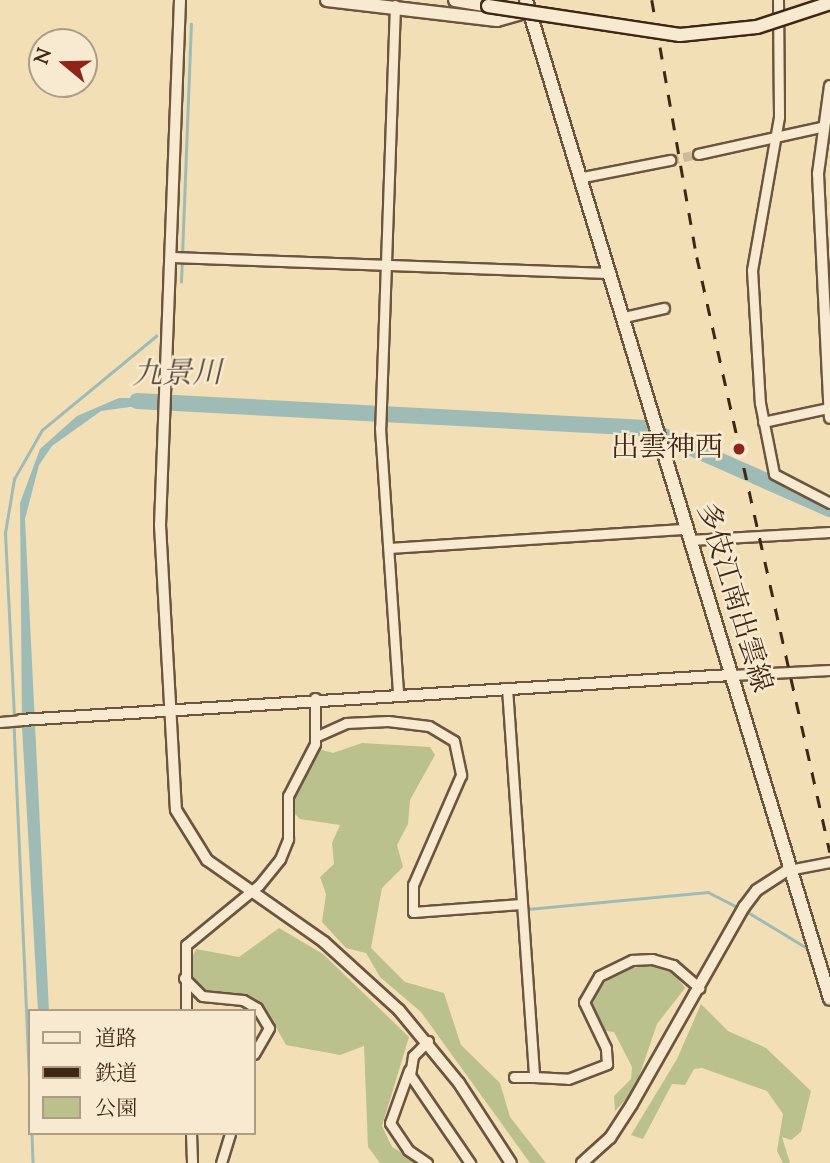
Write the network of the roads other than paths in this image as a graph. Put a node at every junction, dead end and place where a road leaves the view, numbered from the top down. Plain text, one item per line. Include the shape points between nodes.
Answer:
1 (180, 0) edge
2 (327, 0) edge
3 (456, 0) edge
4 (778, 0) edge
5 (830, 3) edge
6 (395, 5) junction
7 (527, 6) edge
8 (830, 86) edge
9 (825, 120) edge
10 (775, 137) junction
11 (698, 154) tunnel mouth
12 (670, 160) tunnel mouth
13 (583, 177) junction
14 (170, 257) junction
15 (386, 265) junction
16 (610, 273) junction
17 (664, 308) dead end
18 (624, 317) junction
19 (829, 413) edge
20 (763, 422) junction
21 (830, 503) edge
22 (830, 532) edge
23 (688, 534) junction
24 (388, 548) junction
25 (830, 670) edge
26 (731, 675) junction
27 (507, 688) junction
28 (398, 695) junction
29 (315, 698) junction
30 (168, 710) junction
31 (12, 721) edge
32 (315, 737) junction
33 (830, 862) edge
34 (788, 870) junction
35 (251, 891) junction
36 (521, 905) junction
37 (184, 978) junction
38 (699, 988) junction
39 (830, 999) edge
40 (186, 1009) edge
41 (428, 1041) junction
42 (256, 1051) edge
43 (409, 1070) junction
44 (514, 1077) dead end
45 (534, 1077) junction
46 (191, 1135) edge
47 (229, 1135) edge
48 (192, 1163) edge
49 (221, 1163) edge
50 (428, 1163) edge
51 (470, 1163) edge
52 (511, 1163) edge
53 (582, 1163) edge

1 - 14 street
2 - 6 main road
3 - 5 main road, bridge via 680,35 757,27
4 - 10 street via 781,88
6 - 7 main road via 496,20
6 - 15 street
7 - 13 main road, 多伎江南出雲線
8 - 9 street
9 - 10 street
9 - 19 street
10 - 11 street
10 - 20 street via 752,270
12 - 13 street
13 - 16 main road, 多伎江南出雲線
14 - 15 street
14 - 30 street via 160,564
15 - 16 street
15 - 24 street via 380,422
16 - 18 main road, 多伎江南出雲線
17 - 18 street
18 - 23 main road, 多伎江南出雲線
19 - 20 street
20 - 21 street via 774,474
22 - 23 street
23 - 24 street
23 - 26 main road, 多伎江南出雲線
24 - 28 street
25 - 26 street
26 - 27 street
26 - 34 main road, 多伎江南出雲線
27 - 28 street
27 - 36 street
28 - 29 street
29 - 30 street
29 - 32 street
30 - 31 street
30 - 35 street via 180,822 207,860
32 - 35 street via 288,796 288,839 280,859
32 - 36 street via 346,723 388,721 429,726 454,741 461,775 413,884 414,912
33 - 34 street
34 - 38 street via 757,890 744,907
34 - 39 main road, 多伎江南出雲線
35 - 37 street via 190,938 182,955
35 - 41 street via 356,968
36 - 45 street
37 - 40 street
37 - 42 street via 202,996 243,1000 257,1008 269,1028
38 - 45 street via 673,965 652,959 632,960 599,976 584,1002 606,1048 607,1064 568,1079
38 - 53 street via 610,1138
41 - 43 street via 413,1056
41 - 52 street
43 - 50 street via 390,1123 408,1150
43 - 51 street
44 - 45 street
46 - 48 street
47 - 49 street

